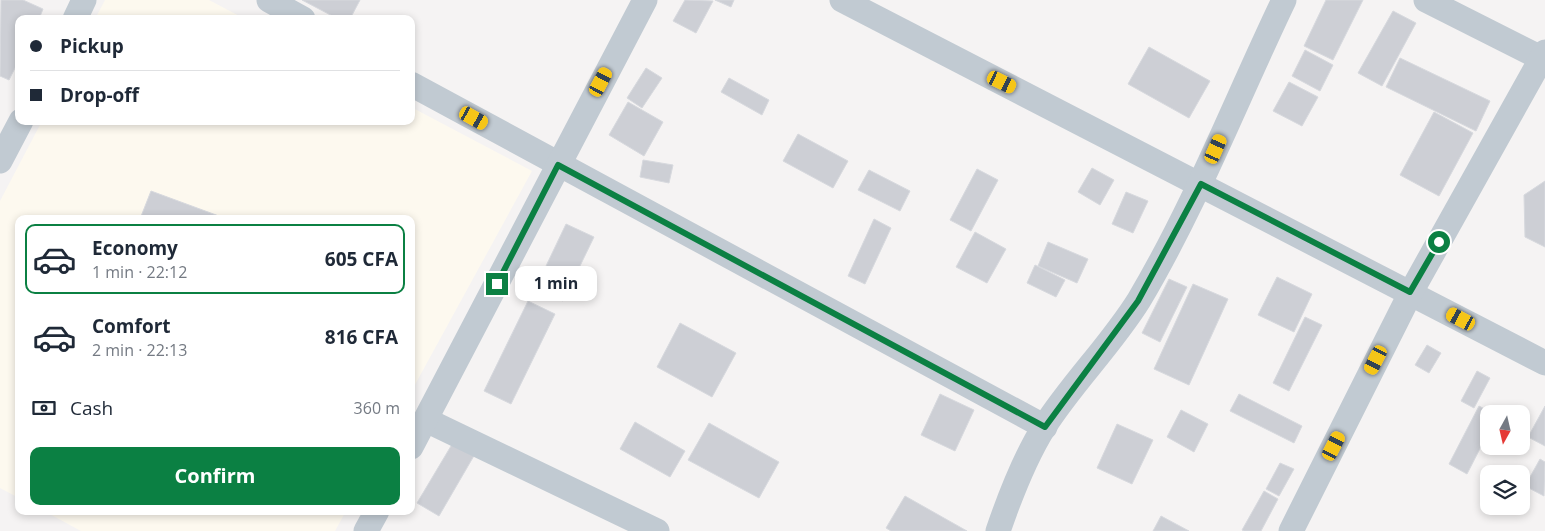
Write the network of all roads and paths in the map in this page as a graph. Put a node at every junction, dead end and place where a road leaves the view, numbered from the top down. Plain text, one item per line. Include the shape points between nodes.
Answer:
1 (84, 0) edge
2 (269, 0) edge
3 (645, 0) edge
4 (842, 0) edge
5 (1284, 0) edge
6 (1426, 0) edge
7 (77, 15) edge
8 (296, 15) edge
9 (1544, 57) edge
10 (415, 86) edge
11 (19, 125) edge
12 (0, 161) edge
13 (558, 165) junction
14 (1201, 184) junction
15 (1410, 292) junction
16 (1545, 363) edge
17 (426, 420) junction
18 (1045, 427) junction
19 (415, 441) edge
20 (375, 515) edge
21 (366, 531) edge
22 (657, 531) edge
23 (998, 531) edge
24 (1291, 531) edge

1 - 7 street
2 - 8 street
3 - 13 street
4 - 14 street
5 - 14 street
6 - 9 street
9 - 15 street
10 - 13 street
11 - 12 street
13 - 17 street
13 - 18 street
14 - 15 street
14 - 18 street via 1138,301
15 - 16 street
15 - 24 street
17 - 19 street
17 - 22 street
18 - 23 street via 1026,461
20 - 21 street

